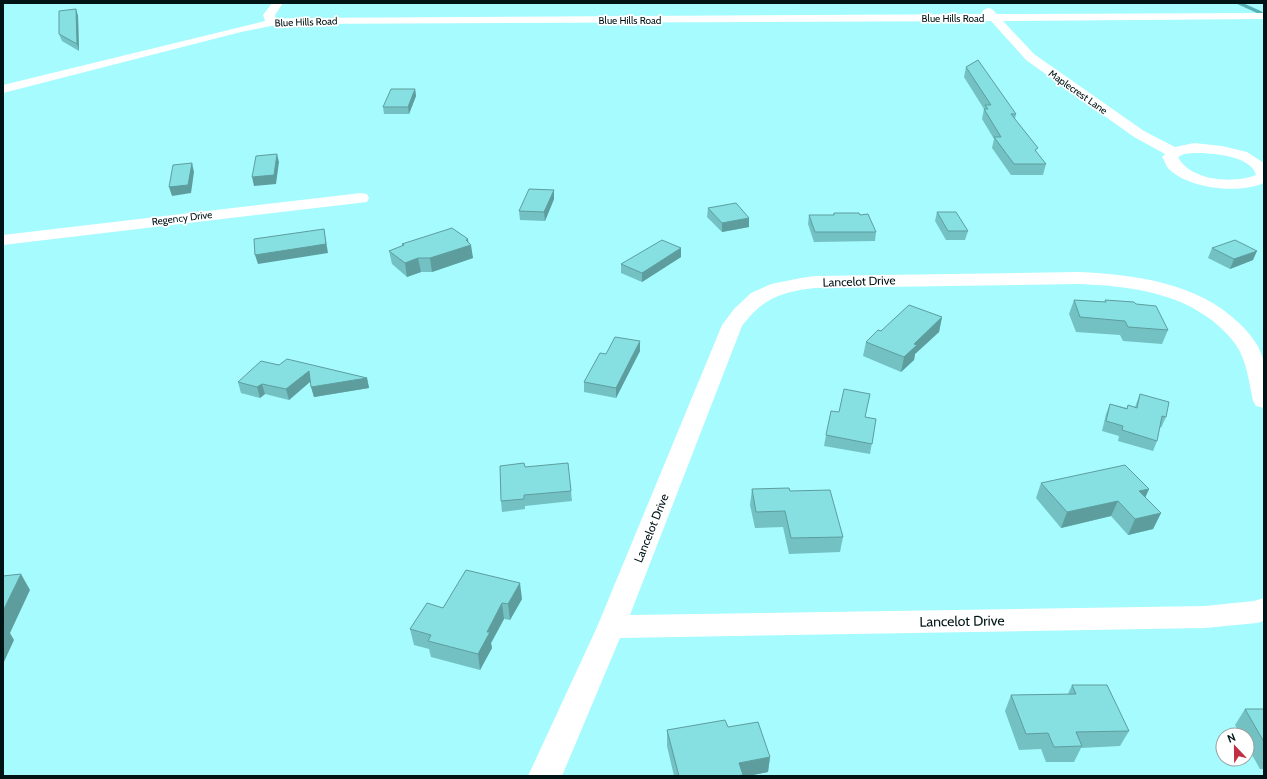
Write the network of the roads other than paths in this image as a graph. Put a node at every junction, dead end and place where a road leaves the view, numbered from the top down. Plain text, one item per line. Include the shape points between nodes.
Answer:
1 (278, 3) edge
2 (980, 3) edge
3 (1264, 16) edge
4 (994, 18) junction
5 (271, 23) junction
6 (3, 89) edge
7 (1173, 152) junction
8 (361, 198) dead end
9 (3, 240) edge
10 (1264, 401) edge
11 (1264, 610) edge
12 (611, 627) junction
13 (546, 776) edge

1 - 5 street via 269,15
2 - 4 street, Maplecrest Lane
3 - 4 street, Blue Hills Road
4 - 5 street, Blue Hills Road
4 - 7 street, Maplecrest Lane via 1030,57 1139,134
5 - 6 street, Blue Hills Road
7 - 7 street via 1170,157 1171,163 1177,169 1201,180 1247,184 1258,182 1264,177 1264,172 1259,166 1238,154 1194,148
8 - 9 street, Regency Drive
10 - 12 street, Lancelot Drive via 1249,349 1231,327 1191,299 1154,286 1117,280 1079,278 815,282 778,288 752,302 732,325
11 - 12 street, Lancelot Drive via 1205,617
12 - 13 street, Lancelot Drive

